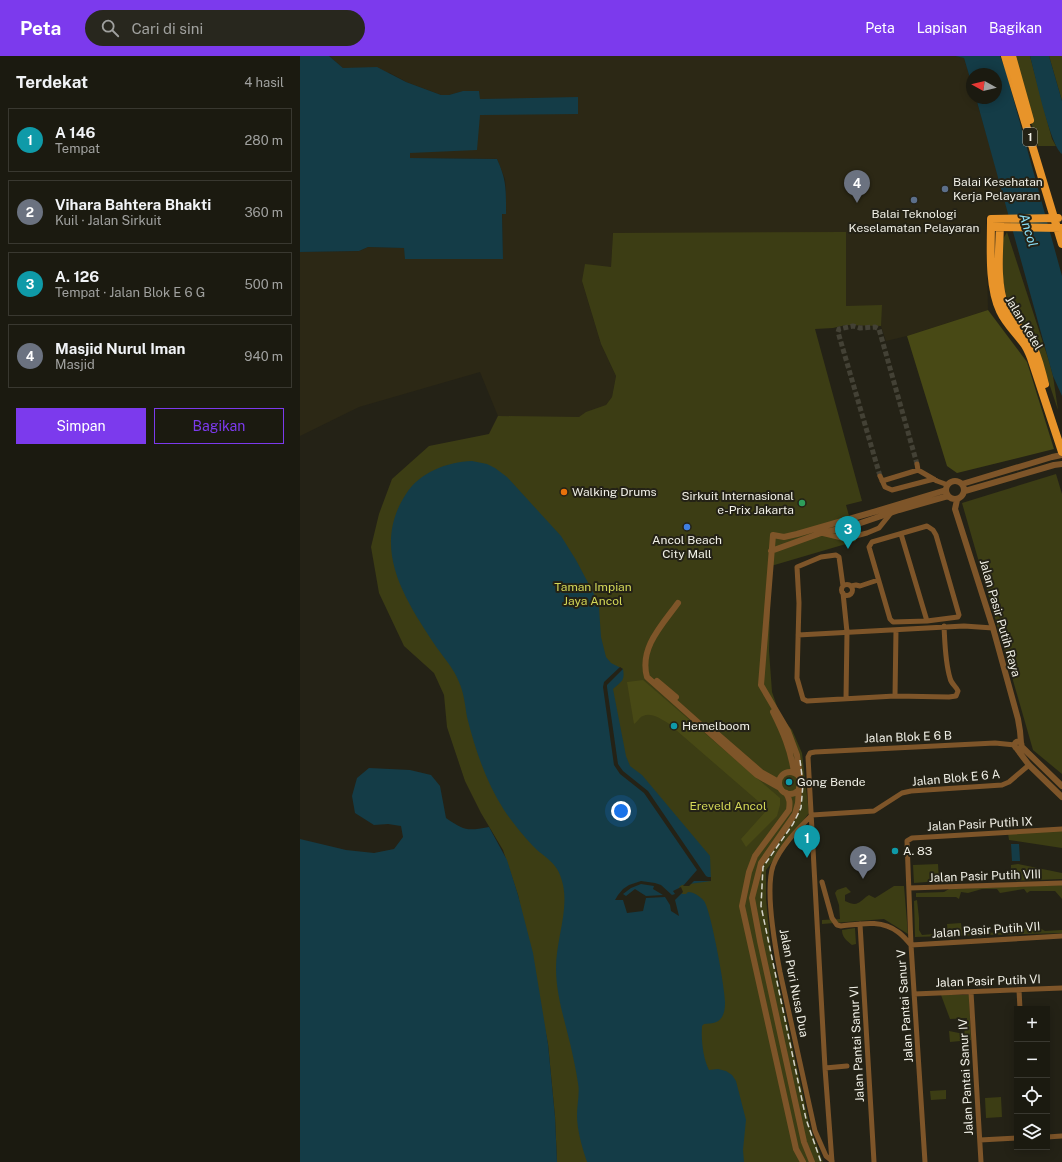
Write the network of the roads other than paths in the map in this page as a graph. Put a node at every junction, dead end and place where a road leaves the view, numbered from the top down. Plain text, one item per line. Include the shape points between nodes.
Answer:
1 (1005, 56) edge
2 (1012, 56) edge
3 (1054, 218) junction
4 (1000, 223) junction
5 (1058, 228) edge
6 (1062, 244) edge
7 (997, 286) junction
8 (1062, 438) edge
9 (1062, 452) edge
10 (1062, 455) edge
11 (1062, 464) edge
12 (934, 479) junction
13 (962, 484) junction
14 (947, 490) junction
15 (964, 491) junction
16 (956, 500) junction
17 (891, 512) junction
18 (821, 533) junction
19 (797, 534) junction
20 (901, 534) junction
21 (798, 541) junction
22 (771, 551) junction
23 (878, 580) junction
24 (843, 586) junction
25 (852, 589) junction
26 (843, 593) junction
27 (679, 604) dead end
28 (927, 621) junction
29 (944, 626) junction
30 (993, 628) junction
31 (896, 630) junction
32 (847, 632) junction
33 (798, 634) junction
34 (766, 694) junction
35 (895, 696) junction
36 (846, 699) junction
37 (1019, 746) junction
38 (808, 760) joint
39 (1029, 765) junction
40 (794, 773) junction
41 (800, 778) junction
42 (1056, 781) junction
43 (779, 785) junction
44 (1062, 786) edge
45 (799, 788) junction
46 (1052, 788) junction
47 (786, 793) junction
48 (1062, 797) edge
49 (812, 815) junction
50 (1062, 829) edge
51 (908, 848) joint
52 (822, 882) dead end
53 (1062, 884) edge
54 (909, 888) junction
55 (860, 924) junction
56 (1062, 936) edge
57 (912, 945) junction
58 (763, 954) junction
59 (754, 956) junction
60 (1062, 988) edge
61 (1019, 990) junction
62 (971, 992) junction
63 (914, 994) junction
64 (1020, 1006) edge
65 (847, 1066) dead end
66 (825, 1068) junction
67 (1062, 1136) edge
68 (1050, 1137) edge
69 (1014, 1138) edge
70 (980, 1140) junction
71 (803, 1162) edge
72 (812, 1162) edge
73 (832, 1162) edge
74 (874, 1162) edge
75 (925, 1162) edge
76 (981, 1162) edge

1 - 3 highway, 1
2 - 3 highway, 1
3 - 4 highway via 1009,219
3 - 5 highway, 1
4 - 5 highway via 1012,227
4 - 7 highway, Jalan Ketel
4 - 7 highway, Jalan Ketel via 991,219
5 - 6 highway, 1
7 - 8 highway, Jalan Ketel via 1006,309 1036,353
7 - 9 highway, Jalan Ketel via 995,297 1000,312 1025,345 1031,358
10 - 13 street
11 - 15 street
12 - 12 street via 892,490 885,487 881,479 918,467
12 - 14 street
13 - 14 street via 954,481
13 - 15 street
14 - 16 street via 952,499
14 - 17 street
14 - 19 street
15 - 16 street via 962,497
16 - 30 street, Jalan Pasir Putih Raya via 955,509
17 - 18 street via 849,527
17 - 18 street via 878,528 867,533 848,538
18 - 21 street
19 - 21 street
19 - 22 street via 784,537 773,535
20 - 23 street via 870,544
20 - 28 street
20 - 28 street via 928,526 933,530 959,614 958,617
21 - 22 street
22 - 34 street via 761,685
23 - 25 street via 860,586 857,590
23 - 28 street via 892,621
24 - 25 street via 848,584
24 - 26 street
24 - 33 street via 838,557 835,554 797,566
25 - 26 street via 847,595
26 - 32 street
27 - 43 street via 650,643 645,660 647,677 757,775
29 - 30 street
29 - 31 street
29 - 35 street via 946,663 952,683 958,692 956,696
30 - 37 street, Jalan Pasir Putih Raya via 1018,719
31 - 32 street
31 - 35 street
32 - 33 street
32 - 36 street
33 - 36 street via 797,678 803,699 809,702
34 - 40 street via 784,734 792,757
34 - 41 street via 788,731 797,756
35 - 36 street
37 - 38 street, Jalan Blok E 6 B via 995,743 848,749 810,753
37 - 39 street, Jalan Pasir Putih Raya
37 - 42 street
38 - 49 street, Jalan Puri Nusa Dua
39 - 46 street, Jalan Pasir Putih Raya
39 - 49 street, Jalan Blok E 6 A via 1002,785 911,791 902,793 874,811
40 - 41 street
40 - 43 street via 785,773 781,776
41 - 45 street
42 - 44 street
42 - 46 street
43 - 47 street
45 - 47 street via 793,793
45 - 58 street via 795,814 761,863 752,898
46 - 48 street, Jalan Pasir Putih Raya
47 - 59 street via 789,798 789,810 755,856 743,897 743,910
49 - 66 street, Jalan Puri Nusa Dua
49 - 73 street, Jalan Puri Nusa Dua via 794,834 775,861 771,878 771,900 775,946 815,1130 826,1156
50 - 51 street, Jalan Pasir Putih IX via 912,838 907,840
51 - 54 street, Jalan Pantai Sanur V
52 - 55 street via 835,924
53 - 54 street, Jalan Pasir Putih VIII
54 - 57 street, Jalan Pantai Sanur V
55 - 57 street via 889,926
55 - 74 street, Jalan Pantai Sanur VI
56 - 57 street, Jalan Pasir Putih VII
57 - 63 street, Jalan Pantai Sanur V
58 - 59 street
58 - 72 street via 804,1142
59 - 71 street via 796,1149
60 - 61 street, Jalan Pasir Putih VI
61 - 62 street, Jalan Pasir Putih VI
61 - 64 street
62 - 63 street, Jalan Pasir Putih VI
62 - 70 street, Jalan Pantai Sanur IV
63 - 75 street, Jalan Pantai Sanur V
65 - 66 street
66 - 73 street, Jalan Puri Nusa Dua
67 - 68 street
69 - 70 street
70 - 76 street, Jalan Pantai Sanur IV

